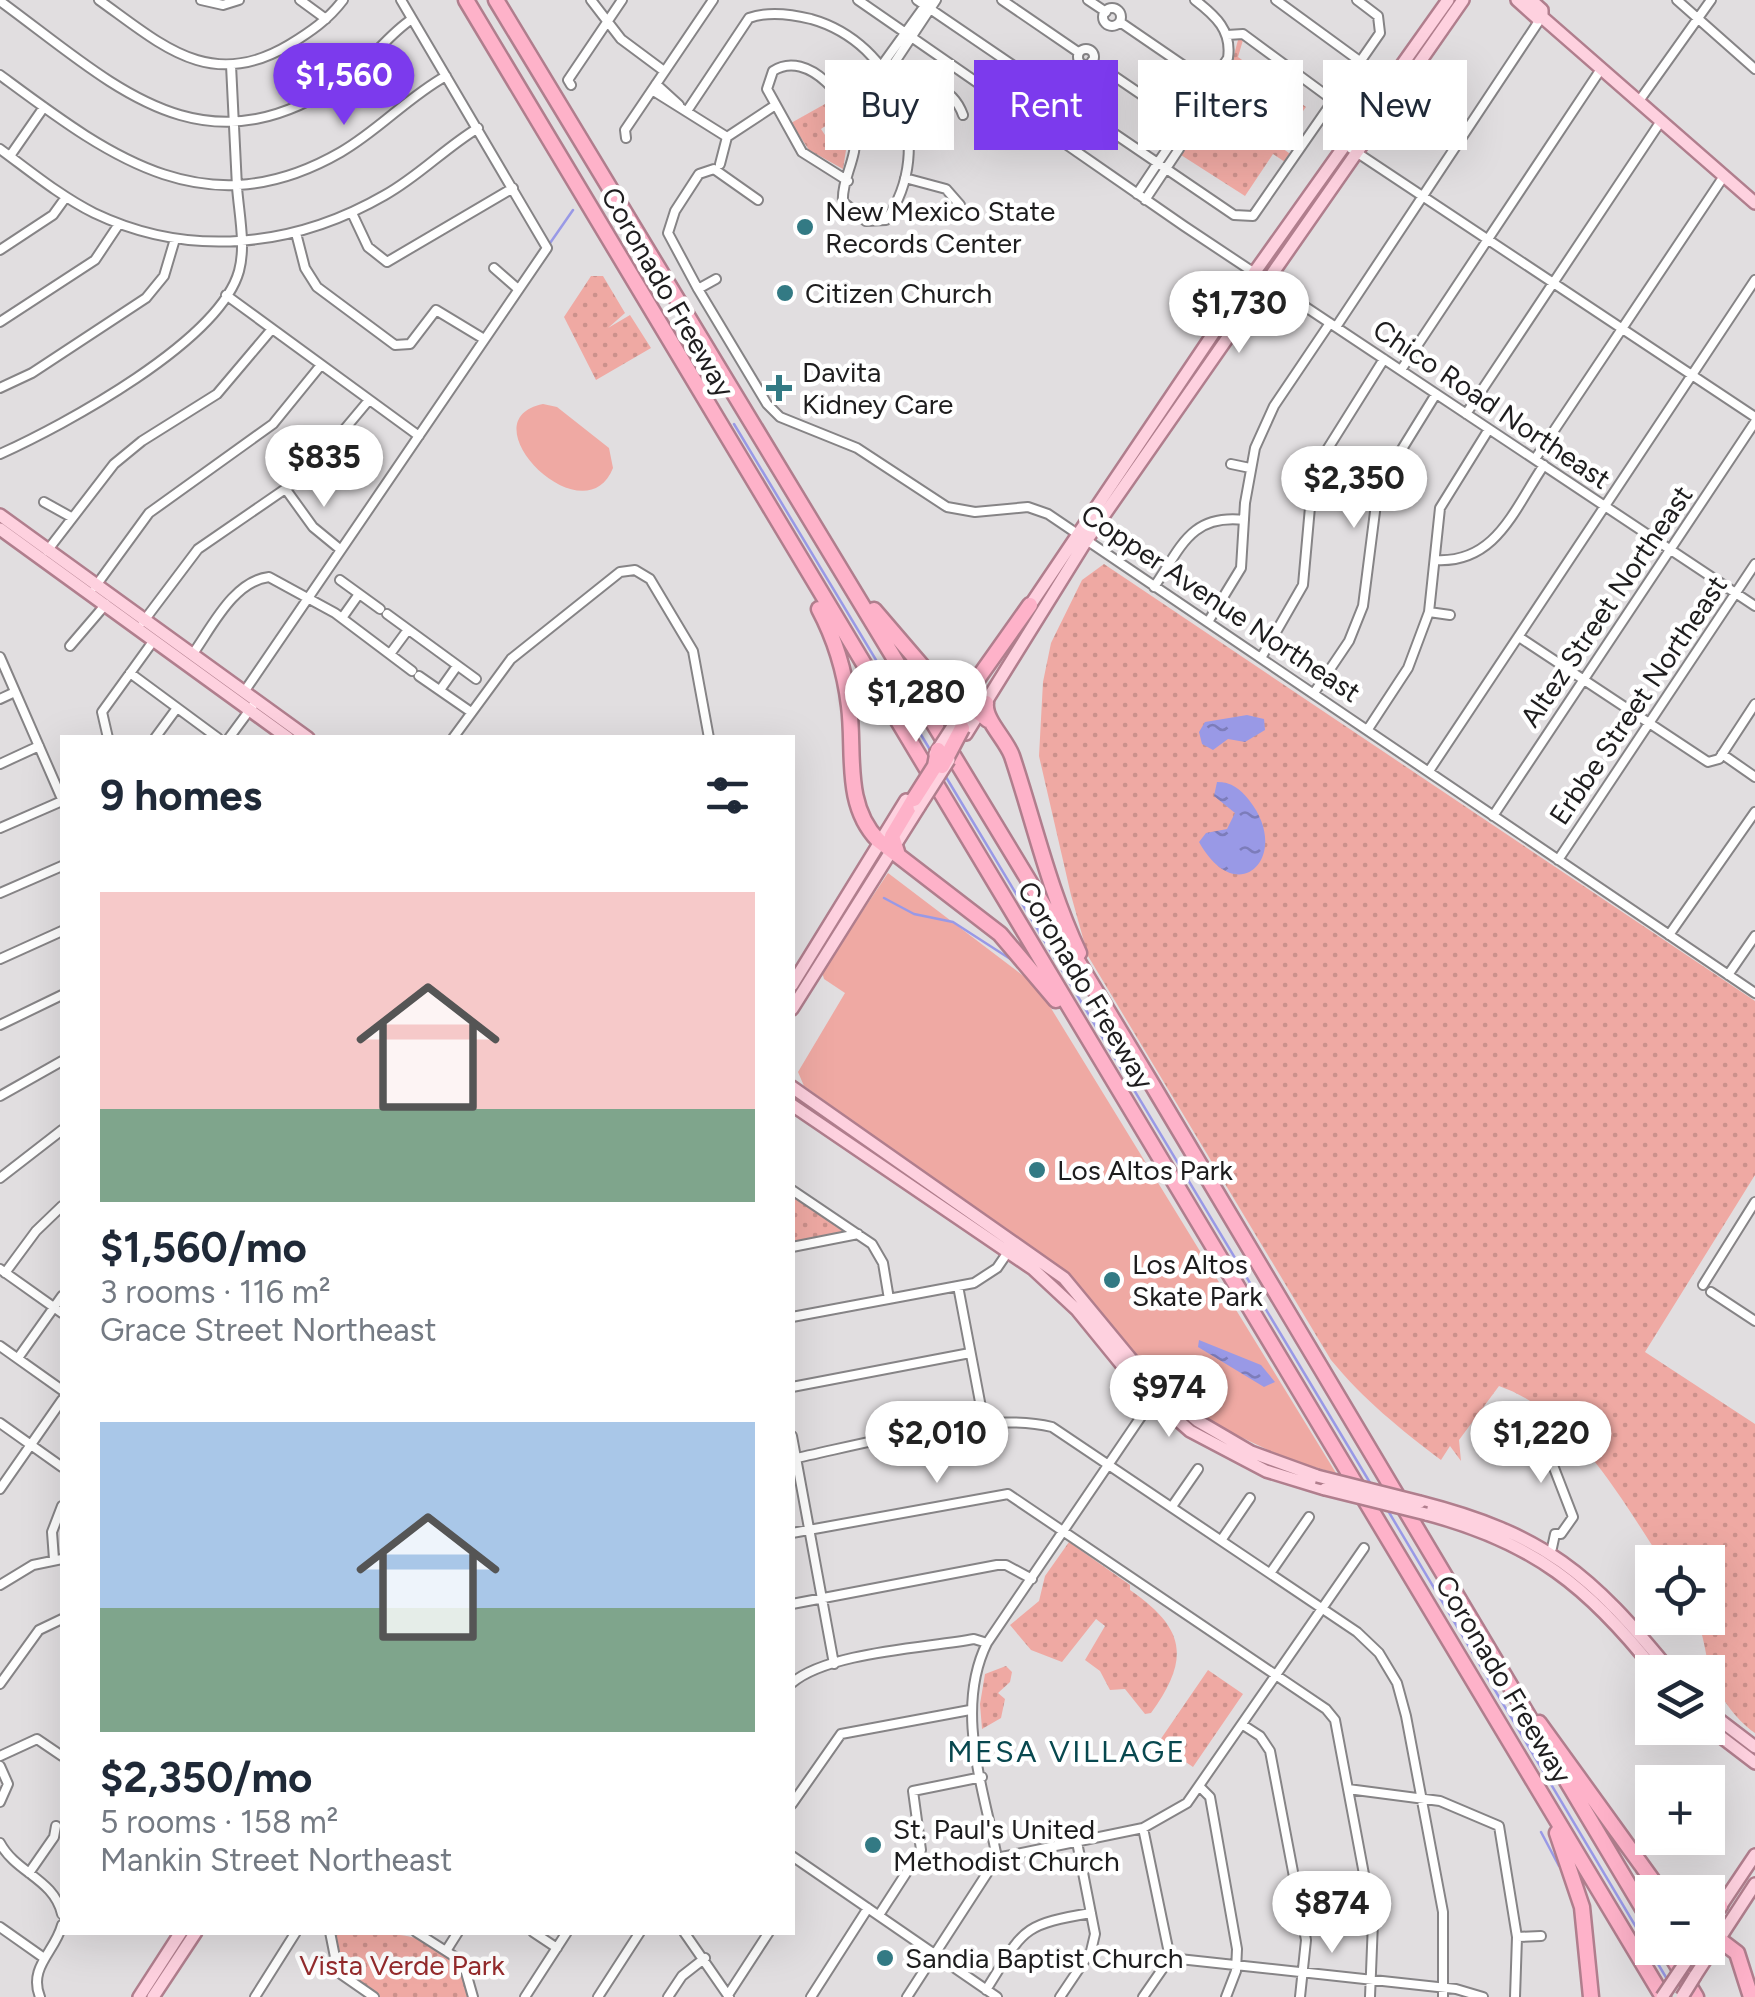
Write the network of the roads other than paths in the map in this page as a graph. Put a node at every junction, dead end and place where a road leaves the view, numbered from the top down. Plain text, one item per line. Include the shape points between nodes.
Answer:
1 (99, 0) edge
2 (201, 0) edge
3 (238, 0) edge
4 (300, 0) edge
5 (343, 0) edge
6 (400, 0) edge
7 (466, 0) edge
8 (496, 0) edge
9 (592, 0) edge
10 (622, 0) edge
11 (713, 0) edge
12 (858, 0) edge
13 (1002, 0) edge
14 (1088, 0) edge
15 (1195, 0) edge
16 (1276, 0) edge
17 (1358, 0) edge
18 (1448, 0) edge
19 (1463, 0) edge
20 (1518, 0) edge
21 (1677, 0) edge
22 (1711, 0) edge
23 (0, 2) edge
24 (927, 3) edge
25 (113, 4) edge
26 (1537, 6) edge
27 (1698, 18) junction
28 (326, 19) junction
29 (412, 19) junction
30 (607, 22) junction
31 (909, 35) junction
32 (1227, 35) junction
33 (874, 60) edge
34 (891, 60) edge
35 (1175, 60) edge
36 (1227, 60) edge
37 (1358, 60) edge
38 (1362, 60) edge
39 (1408, 60) edge
40 (1417, 60) edge
41 (231, 65) junction
42 (1602, 68) junction
43 (1755, 69) edge
44 (664, 71) junction
45 (0, 74) edge
46 (446, 76) junction
47 (825, 82) edge
48 (571, 85) dead end
49 (654, 87) junction
50 (1138, 92) edge
51 (1323, 94) edge
52 (954, 97) edge
53 (1638, 101) junction
54 (774, 106) junction
55 (44, 108) junction
56 (683, 108) junction
57 (963, 114) dead end
58 (1323, 118) edge
59 (1660, 121) junction
60 (234, 124) junction
61 (478, 128) junction
62 (727, 137) junction
63 (626, 138) dead end
64 (0, 149) edge
65 (855, 150) edge
66 (908, 150) edge
67 (1171, 150) edge
68 (1348, 150) edge
69 (1349, 150) edge
70 (1353, 150) edge
71 (10, 156) junction
72 (720, 164) dead end
73 (1162, 167) junction
74 (1724, 176) junction
75 (905, 178) junction
76 (848, 181) junction
77 (237, 183) junction
78 (513, 188) junction
79 (1422, 196) junction
80 (66, 197) junction
81 (1141, 197) junction
82 (758, 200) dead end
83 (1755, 203) edge
84 (960, 206) dead end
85 (352, 213) junction
86 (120, 224) junction
87 (296, 233) junction
88 (175, 239) junction
89 (1487, 240) junction
90 (241, 242) junction
91 (0, 250) edge
92 (494, 268) dead end
93 (1254, 273) junction
94 (716, 279) dead end
95 (1755, 280) edge
96 (1266, 281) junction
97 (1552, 283) junction
98 (518, 289) junction
99 (698, 289) junction
100 (226, 295) junction
101 (0, 322) edge
102 (1333, 325) junction
103 (1622, 329) junction
104 (272, 330) junction
105 (484, 339) junction
106 (1384, 359) junction
107 (321, 366) junction
108 (1401, 370) junction
109 (1692, 374) junction
110 (0, 388) edge
111 (1436, 394) junction
112 (369, 400) junction
113 (1466, 414) junction
114 (1755, 419) edge
115 (1490, 429) junction
116 (418, 436) junction
117 (0, 454) edge
118 (1539, 462) junction
119 (1231, 464) dead end
120 (1250, 468) junction
121 (792, 490) junction
122 (286, 491) junction
123 (44, 502) dead end
124 (764, 502) junction
125 (1605, 506) junction
126 (0, 515) edge
127 (72, 518) junction
128 (1244, 520) junction
129 (0, 529) edge
130 (1081, 537) junction
131 (1671, 549) junction
132 (342, 550) junction
133 (45, 554) junction
134 (1435, 560) junction
135 (1755, 564) edge
136 (340, 580) dead end
137 (1154, 587) junction
138 (93, 589) junction
139 (1736, 593) junction
140 (359, 594) junction
141 (308, 600) junction
142 (108, 601) junction
143 (1030, 605) joint
144 (1755, 606) edge
145 (1429, 612) junction
146 (1450, 615) dead end
147 (342, 618) junction
148 (1208, 622) junction
149 (141, 624) junction
150 (408, 631) junction
151 (157, 636) junction
152 (1519, 637) junction
153 (70, 646) dead end
154 (390, 654) junction
155 (0, 657) edge
156 (1261, 658) junction
157 (189, 659) junction
158 (456, 666) junction
159 (130, 674) junction
160 (476, 679) dead end
161 (1584, 680) junction
162 (440, 690) junction
163 (16, 692) junction
164 (1314, 694) junction
165 (241, 696) junction
166 (0, 699) edge
167 (1755, 704) edge
168 (253, 705) junction
169 (177, 708) junction
170 (471, 712) junction
171 (971, 712) junction
172 (1649, 724) junction
173 (1368, 730) junction
174 (107, 735) edge
175 (157, 735) edge
176 (214, 735) edge
177 (231, 735) edge
178 (285, 735) edge
179 (303, 735) edge
180 (455, 735) edge
181 (708, 735) edge
182 (39, 746) junction
183 (938, 750) joint
184 (1722, 754) junction
185 (0, 764) edge
186 (1429, 771) junction
187 (942, 772) joint
188 (1755, 778) edge
189 (60, 795) edge
190 (915, 799) junction
191 (60, 801) edge
192 (1755, 812) edge
193 (1494, 816) junction
194 (0, 828) edge
195 (888, 844) junction
196 (1558, 860) junction
197 (60, 867) edge
198 (0, 894) edge
199 (833, 917) junction
200 (60, 931) edge
201 (1669, 935) junction
202 (1755, 936) edge
203 (0, 959) edge
204 (1728, 974) junction
205 (795, 976) edge
206 (813, 978) junction
207 (1755, 993) edge
208 (60, 996) edge
209 (795, 1005) edge
210 (0, 1025) edge
211 (60, 1062) edge
212 (1150, 1081) junction
213 (795, 1089) edge
214 (1120, 1091) junction
215 (0, 1096) edge
216 (795, 1107) edge
217 (60, 1132) edge
218 (846, 1142) junction
219 (889, 1156) junction
220 (0, 1178) edge
221 (795, 1192) edge
222 (1755, 1202) edge
223 (60, 1208) edge
224 (858, 1234) junction
225 (795, 1245) edge
226 (1012, 1246) junction
227 (3, 1271) edge
228 (958, 1286) junction
229 (890, 1299) junction
230 (58, 1310) edge
231 (795, 1316) edge
232 (1755, 1321) edge
233 (0, 1346) edge
234 (970, 1353) junction
235 (18, 1358) junction
236 (795, 1386) edge
237 (60, 1389) edge
238 (1155, 1394) junction
239 (60, 1403) edge
240 (0, 1423) edge
241 (984, 1423) junction
242 (1544, 1442) dead end
243 (31, 1445) junction
244 (795, 1459) edge
245 (1110, 1462) junction
246 (60, 1466) edge
247 (1198, 1468) dead end
248 (0, 1490) edge
249 (1250, 1498) dead end
250 (1173, 1505) junction
251 (1423, 1508) junction
252 (60, 1511) edge
253 (1309, 1517) dead end
254 (810, 1530) junction
255 (1065, 1530) junction
256 (795, 1532) edge
257 (1222, 1538) junction
258 (1364, 1548) dead end
259 (1548, 1553) junction
260 (58, 1559) edge
261 (1271, 1572) junction
262 (1032, 1579) junction
263 (0, 1585) edge
264 (823, 1597) junction
265 (795, 1603) edge
266 (1323, 1608) junction
267 (60, 1620) edge
268 (988, 1643) junction
269 (1642, 1655) edge
270 (1657, 1655) edge
271 (834, 1664) junction
272 (1495, 1665) junction
273 (4, 1671) edge
274 (1277, 1675) junction
275 (795, 1681) edge
276 (0, 1684) edge
277 (970, 1710) junction
278 (1725, 1724) edge
279 (1243, 1725) junction
280 (1510, 1738) junction
281 (1725, 1739) edge
282 (1755, 1747) edge
283 (60, 1755) edge
284 (0, 1756) edge
285 (1755, 1763) edge
286 (0, 1766) edge
287 (982, 1777) junction
288 (1201, 1788) junction
289 (1348, 1789) junction
290 (1421, 1798) junction
291 (795, 1800) edge
292 (0, 1802) edge
293 (56, 1826) dead end
294 (1142, 1828) junction
295 (0, 1842) edge
296 (1077, 1842) junction
297 (1755, 1855) edge
298 (795, 1858) edge
299 (997, 1858) junction
300 (29, 1873) junction
301 (1648, 1875) edge
302 (1755, 1884) edge
303 (1725, 1894) edge
304 (1635, 1896) edge
305 (60, 1902) edge
306 (868, 1908) junction
307 (1091, 1913) junction
308 (879, 1916) junction
309 (1725, 1917) edge
310 (0, 1927) edge
311 (60, 1929) edge
312 (179, 1935) edge
313 (193, 1935) edge
314 (294, 1935) edge
315 (331, 1935) edge
316 (421, 1935) edge
317 (456, 1935) edge
318 (536, 1935) edge
319 (565, 1935) edge
320 (638, 1935) edge
321 (686, 1935) edge
322 (767, 1935) edge
323 (1540, 1936) dead end
324 (1517, 1937) junction
325 (1725, 1945) edge
326 (556, 1948) junction
327 (446, 1951) junction
328 (935, 1954) junction
329 (44, 1958) junction
330 (705, 1958) junction
331 (1170, 1958) junction
332 (1237, 1964) junction
333 (1677, 1965) edge
334 (1683, 1965) edge
335 (1700, 1965) edge
336 (1306, 1972) junction
337 (1373, 1980) junction
338 (1444, 1992) edge
339 (149, 1993) edge
340 (989, 1994) edge
341 (728, 1996) edge
342 (40, 1997) edge
343 (255, 1997) edge
344 (374, 1997) edge
345 (473, 1997) edge
346 (525, 1997) edge
347 (598, 1997) edge
348 (668, 1997) edge
349 (811, 1997) edge
350 (908, 1997) edge
351 (1060, 1997) edge
352 (1143, 1997) edge
353 (1226, 1997) edge
354 (1300, 1997) edge
355 (1370, 1997) edge
356 (1483, 1997) edge
357 (1515, 1997) edge
358 (1592, 1997) edge
359 (1662, 1997) edge
360 (1682, 1997) edge
361 (1696, 1997) edge
362 (1751, 1997) edge

1 - 25 street
2 - 3 street
4 - 28 street
5 - 28 street
6 - 29 street
7 - 124 highway, Coronado Freeway
8 - 121 highway, Coronado Freeway
9 - 30 street
10 - 30 street
11 - 44 street
12 - 31 street, Chico Road Northeast
13 - 50 street via 1078,52 1081,64 1092,62
14 - 35 street via 1106,12 1108,24 1120,22
15 - 32 street
16 - 37 street
17 - 38 street via 1381,24
18 - 39 main road
19 - 40 main road
20 - 26 main road via 1537,18
21 - 27 street
22 - 27 street
23 - 60 street via 135,100 177,118
24 - 31 street
24 - 73 street via 1052,92 1054,103 1066,100
25 - 41 street via 168,50
26 - 42 main road
26 - 79 street
27 - 43 street
27 - 53 street
28 - 41 street via 273,54
29 - 46 street
29 - 60 street via 324,93 284,114
30 - 44 street
30 - 48 street via 568,80
31 - 34 street
31 - 81 street, Chico Road Northeast
32 - 36 street
32 - 51 street via 1248,38
33 - 56 street via 853,39 819,22 754,16
41 - 60 street
42 - 53 main road
42 - 89 street
44 - 49 street
45 - 55 street
46 - 61 street
46 - 77 street via 326,160
47 - 54 street via 792,66 773,72 767,89
49 - 56 street
49 - 63 street
52 - 57 street
53 - 59 main road
54 - 62 street
54 - 76 street via 802,152
55 - 71 street
55 - 77 street via 143,169 194,182
56 - 62 street
58 - 73 street via 1258,212 1247,218
59 - 74 main road
59 - 97 street
60 - 77 street
61 - 78 street
61 - 85 street via 419,174
62 - 72 street
64 - 71 street
65 - 76 street
66 - 75 street
67 - 73 street
68 - 93 main road
69 - 96 main road
70 - 79 street
71 - 80 street
73 - 81 street
74 - 83 main road
74 - 103 street
75 - 76 street via 886,220 876,224 844,202
75 - 84 street via 946,189
77 - 90 street
78 - 85 street via 388,262 368,246
78 - 98 street via 547,248
79 - 89 street
79 - 102 street
80 - 86 street
80 - 91 street via 53,215
81 - 93 street, Chico Road Northeast
82 - 99 street, Copper Avenue Northeast via 714,170 699,174 668,233
85 - 87 street
86 - 88 street
86 - 101 street via 95,260
87 - 90 street
87 - 105 street via 317,287 395,345 410,344 436,310
88 - 90 street
88 - 110 street via 164,276 146,298
89 - 97 street
89 - 108 street
90 - 100 street via 238,273
92 - 98 street
93 - 96 street, Chico Road Northeast
93 - 130 main road
94 - 99 street
95 - 109 street
96 - 102 street, Chico Road Northeast
96 - 130 main road
97 - 103 street
97 - 113 street
98 - 105 street
99 - 130 street, Copper Avenue Northeast via 780,417 856,448 947,508 1028,508
100 - 104 street
100 - 117 street via 174,352 67,422
102 - 106 street, Chico Road Northeast
102 - 120 street via 1274,406
103 - 109 street
103 - 118 street
104 - 107 street
104 - 127 street via 218,394 114,464
105 - 116 street
106 - 108 street, Chico Road Northeast
106 - 156 street via 1320,460 1303,585
107 - 112 street
107 - 138 street via 273,424 161,502
108 - 111 street, Chico Road Northeast
109 - 114 street
109 - 125 street
111 - 113 street, Chico Road Northeast
111 - 164 street via 1378,488 1363,606
112 - 116 street
112 - 122 street via 333,448
113 - 115 street, Chico Road Northeast
114 - 131 street, Altez Street Northeast
115 - 118 street, Chico Road Northeast
115 - 134 street via 1440,508
116 - 132 street
118 - 125 street, Chico Road Northeast
118 - 134 street via 1486,548 1462,560
119 - 120 street
120 - 128 street
121 - 171 highway via 884,624
121 - 212 highway, Coronado Freeway
122 - 132 street
122 - 149 street via 198,549
123 - 127 street
124 - 195 highway via 839,658 851,718 854,790 862,817
124 - 214 highway, Coronado Freeway
125 - 131 street, Chico Road Northeast
125 - 152 street
126 - 133 main road
127 - 133 street
128 - 137 street via 1215,519 1195,529
128 - 148 street via 1241,568
129 - 133 main road
130 - 137 street, Copper Avenue Northeast
130 - 143 main road
130 - 171 main road
131 - 139 street, Chico Road Northeast
131 - 161 street, Altez Street Northeast
132 - 141 street
133 - 138 main road
134 - 145 street
135 - 139 street, Erbbe Street Northeast
136 - 140 street
137 - 148 street, Copper Avenue Northeast
138 - 142 main road
139 - 144 street, Chico Road Northeast
139 - 172 street, Erbbe Street Northeast
140 - 147 street
140 - 150 street
141 - 147 street
141 - 157 street via 279,580 261,578 236,596
141 - 165 street
142 - 149 main road
142 - 153 street
143 - 171 highway via 969,692
145 - 146 street
145 - 173 street via 1408,668
147 - 154 street
148 - 156 street, Copper Avenue Northeast
149 - 151 main road
150 - 154 street
150 - 158 street
151 - 157 main road
151 - 159 street
152 - 161 street
152 - 186 street
154 - 162 street
155 - 163 street
156 - 164 street, Copper Avenue Northeast
157 - 165 main road
158 - 160 street
158 - 162 street
159 - 169 street
159 - 174 street via 102,712
161 - 172 street
161 - 193 street, Altez Street Northeast
162 - 170 street
163 - 166 street
163 - 182 street
164 - 173 street, Copper Avenue Northeast
165 - 168 main road
167 - 184 street
168 - 177 street
168 - 178 main road
168 - 179 main road
169 - 175 street
169 - 176 street
170 - 180 street
170 - 181 street via 516,655 620,572 634,570 650,579 693,652
171 - 183 main road, bridge
171 - 187 highway, bridge
171 - 212 highway via 1001,736 1073,940
172 - 184 street via 1708,762
172 - 196 street, Erbbe Street Northeast
173 - 186 street, Copper Avenue Northeast
182 - 185 street
182 - 189 street
183 - 190 highway, bridge
184 - 188 street
186 - 193 street, Copper Avenue Northeast
187 - 190 main road, bridge
190 - 195 highway
191 - 194 street
192 - 201 street
193 - 196 street, Copper Avenue Northeast
195 - 199 main road
195 - 206 main road
195 - 214 highway via 1018,952
196 - 201 street, Copper Avenue Northeast
197 - 198 street
199 - 205 main road
199 - 206 main road via 808,970
200 - 203 street
201 - 204 street, Copper Avenue Northeast
202 - 204 street
204 - 207 street, Copper Avenue Northeast
206 - 209 main road
208 - 210 street
211 - 215 street
212 - 272 highway, Coronado Freeway
213 - 219 main road
214 - 280 highway, Coronado Freeway
216 - 218 main road
217 - 220 street
218 - 219 main road via 853,1137
218 - 226 main road
219 - 226 main road
221 - 224 street
222 - 232 street via 1707,1288
223 - 227 street
224 - 225 street
224 - 229 street via 880,1254
226 - 228 street via 986,1278
226 - 238 main road via 1074,1289
227 - 230 street
228 - 229 street
228 - 234 street
229 - 231 street
230 - 235 street
233 - 235 street
234 - 236 street
234 - 241 street
235 - 237 street
238 - 245 street
238 - 251 main road, bridge via 1218,1434 1316,1476
238 - 251 main road, bridge via 1190,1431 1241,1460 1324,1489
239 - 243 street
240 - 243 street
241 - 244 street
241 - 245 street via 1052,1427
242 - 259 street via 1573,1517
243 - 246 street
243 - 248 street
244 - 254 street
245 - 250 street
245 - 255 street
247 - 250 street
249 - 257 street
250 - 257 street
251 - 259 main road via 1509,1529
252 - 260 street via 52,1532
253 - 261 street
254 - 255 street via 1008,1494
254 - 256 street
254 - 264 street
255 - 262 street
255 - 274 street
257 - 261 street
258 - 266 street
259 - 269 main road
259 - 270 main road via 1612,1602
260 - 263 street
261 - 266 street
262 - 264 street via 998,1564
262 - 268 street
264 - 265 street
264 - 271 street
266 - 274 street
266 - 290 street via 1379,1653 1397,1683
267 - 273 street via 40,1630
268 - 271 street via 974,1639
268 - 277 street
271 - 275 street
272 - 301 highway
272 - 304 highway, Coronado Freeway
273 - 276 street
274 - 279 street
274 - 289 street via 1332,1714
277 - 287 street
277 - 291 street via 842,1734
278 - 282 main road
279 - 288 street
279 - 336 street via 1270,1751 1306,1940
280 - 358 highway via 1577,1884
280 - 359 highway, Coronado Freeway
281 - 285 main road
283 - 284 street via 37,1738
286 - 292 street via 8,1784
287 - 299 street
287 - 308 street via 913,1791 921,1850
288 - 294 street via 1171,1816
288 - 332 street via 1210,1797
289 - 290 street
289 - 337 street via 1372,1922
290 - 324 street via 1499,1826
290 - 338 street via 1443,1912
293 - 300 street
294 - 296 street
294 - 331 street
295 - 300 street
296 - 299 street
296 - 307 street
297 - 303 main road
298 - 306 street
299 - 328 street
300 - 305 street
302 - 309 main road
306 - 308 street
306 - 349 street
307 - 340 street via 1034,1924
307 - 351 street via 1091,1951
308 - 328 street
310 - 329 street
311 - 329 street
312 - 339 main road
313 - 339 main road
314 - 343 street
315 - 344 street via 338,1972
316 - 327 street
317 - 327 street
318 - 326 street
319 - 326 street
320 - 347 street
321 - 330 street
322 - 341 street
323 - 324 street
324 - 357 street
325 - 362 highway via 1742,1962
326 - 346 street
327 - 345 street via 466,1966
328 - 340 street
328 - 350 street
329 - 342 street via 36,1975
330 - 341 street
330 - 348 street
331 - 332 street
331 - 352 street
332 - 336 street
332 - 353 street
333 - 361 highway
334 - 359 main road, bridge
335 - 360 main road, bridge
336 - 337 street
336 - 354 street
337 - 338 street
337 - 355 street
338 - 356 street

